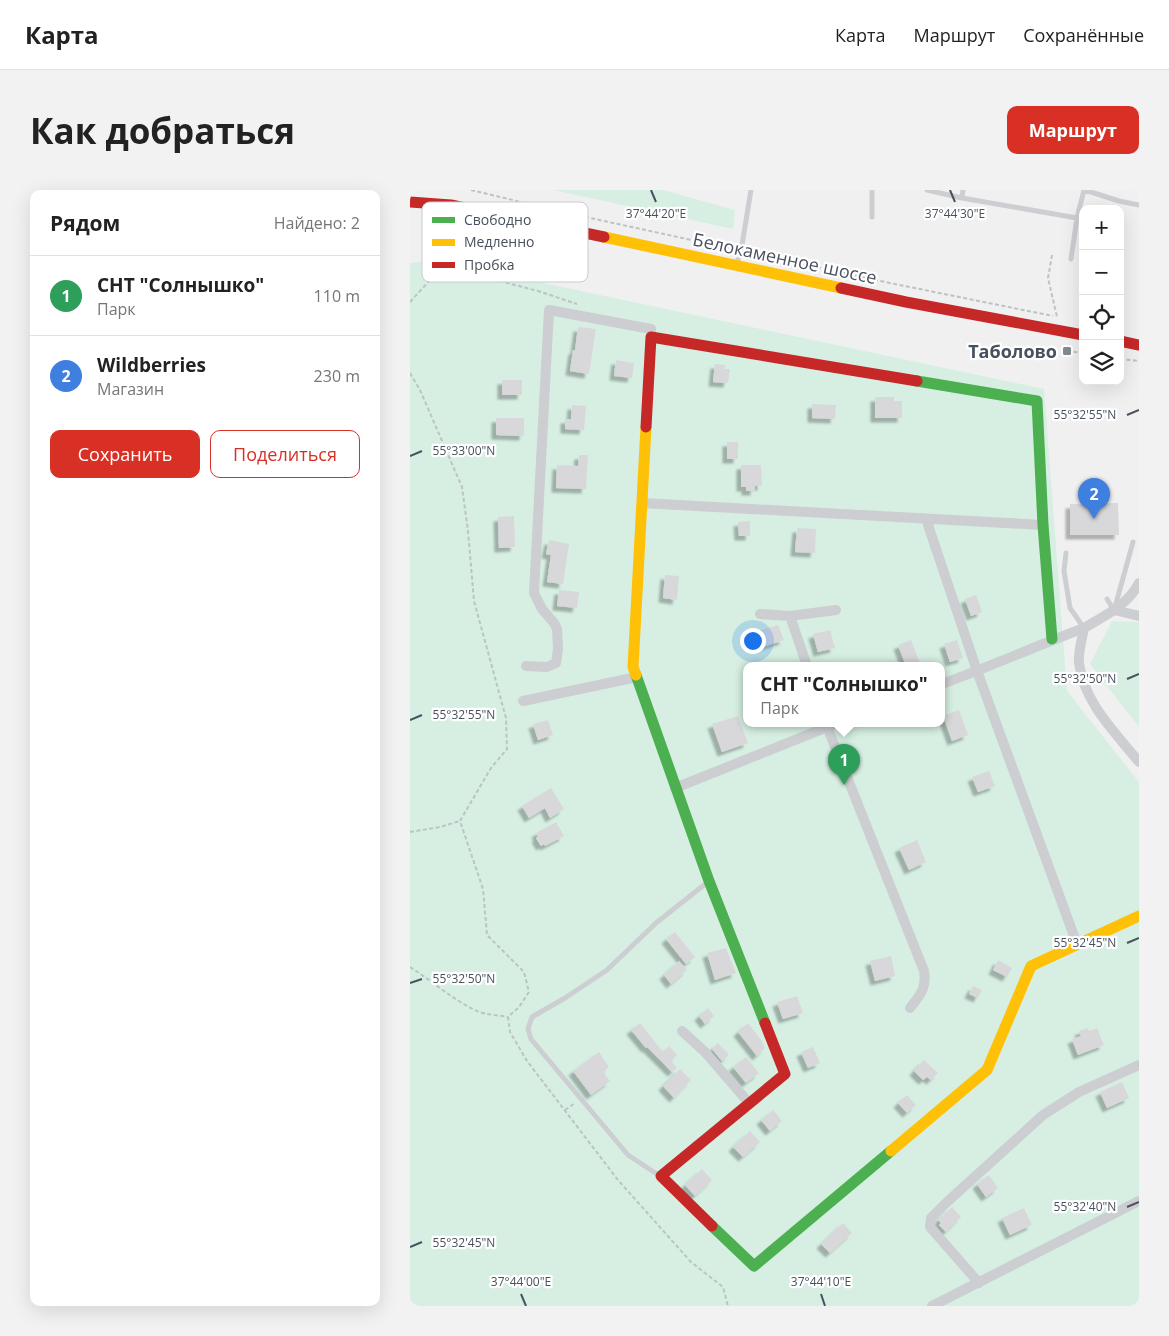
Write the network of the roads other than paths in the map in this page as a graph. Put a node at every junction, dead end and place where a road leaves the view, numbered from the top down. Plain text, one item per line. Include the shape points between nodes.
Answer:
1 (751, 190) edge
2 (872, 190) edge
3 (927, 190) edge
4 (963, 190) edge
5 (1084, 190) edge
6 (962, 198) junction
7 (1139, 204) edge
8 (872, 217) dead end
9 (1077, 218) junction
10 (588, 234) edge
11 (1071, 259) dead end
12 (736, 265) junction
13 (1079, 334) edge
14 (652, 337) junction
15 (1124, 343) edge
16 (1139, 345) edge
17 (642, 504) junction
18 (926, 518) junction
19 (1043, 525) junction
20 (1133, 542) dead end
21 (1066, 553) dead end
22 (1139, 583) edge
23 (1107, 598) dead end
24 (836, 610) dead end
25 (1114, 610) junction
26 (760, 614) dead end
27 (790, 616) junction
28 (1139, 616) edge
29 (1084, 628) junction
30 (1052, 640) junction
31 (806, 662) edge
32 (526, 666) dead end
33 (977, 671) junction
34 (637, 677) junction
35 (945, 683) edge
36 (523, 701) dead end
37 (825, 727) edge
38 (831, 727) edge
39 (1139, 762) edge
40 (675, 788) junction
41 (709, 881) junction
42 (1139, 916) edge
43 (1077, 944) junction
44 (910, 1008) dead end
45 (682, 1031) dead end
46 (1139, 1065) edge
47 (749, 1103) junction
48 (661, 1176) junction
49 (1139, 1202) edge
50 (979, 1283) junction
51 (932, 1306) edge

1 - 12 lane
2 - 8 lane
3 - 6 lane
4 - 6 lane
5 - 7 lane
5 - 9 lane
6 - 9 lane
9 - 11 lane
10 - 12 street, Белокаменное шоссе
12 - 13 street, Белокаменное шоссе via 906,302
14 - 17 street
14 - 19 street via 1038,401
14 - 32 street via 651,329 549,310 534,593 557,630 558,649 556,663 547,667
15 - 16 street
17 - 18 street
17 - 34 street via 633,667
18 - 19 street
18 - 33 street
19 - 30 street
20 - 25 lane
21 - 29 lane via 1064,571 1070,608
22 - 25 street via 1124,603
23 - 25 lane
24 - 27 street
25 - 28 street
25 - 29 street
26 - 27 street
27 - 31 street
29 - 30 street
29 - 39 street via 1079,661 1084,685 1094,706
30 - 33 street
33 - 35 street
33 - 43 street
34 - 36 street
34 - 40 street
37 - 40 street
38 - 44 street via 924,971 924,989
40 - 41 street
41 - 47 street via 785,1074
41 - 48 lane via 607,970 532,1017 528,1029 531,1039 628,1155
42 - 43 street
43 - 48 street via 1031,966 987,1070 754,1266
45 - 47 street via 705,1052
46 - 50 street via 1079,1092 1043,1115 931,1218 930,1227
47 - 48 street
49 - 50 street
50 - 51 street

